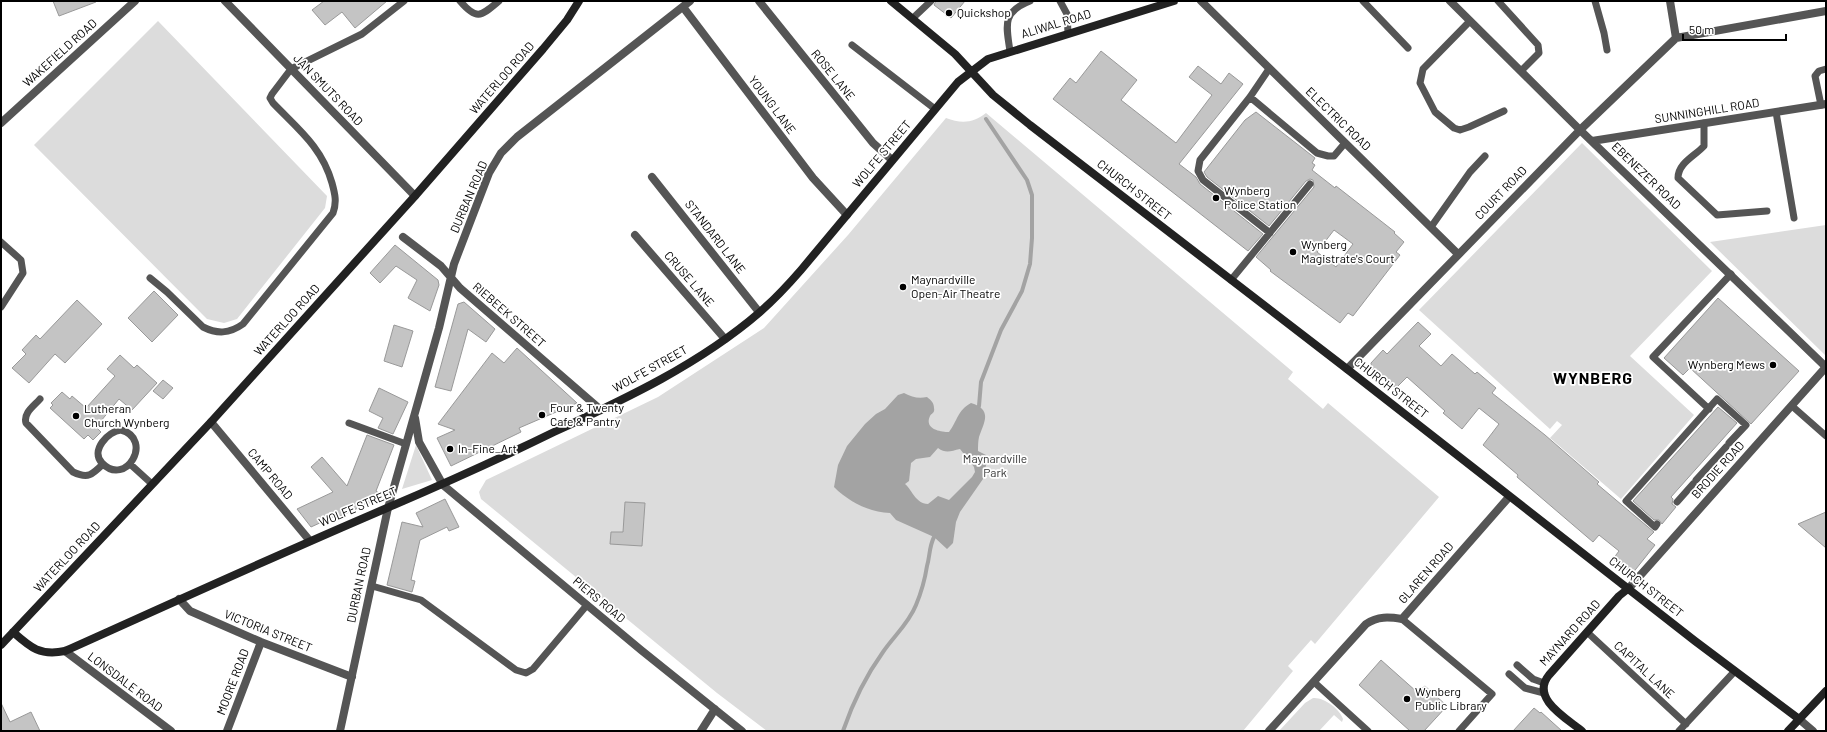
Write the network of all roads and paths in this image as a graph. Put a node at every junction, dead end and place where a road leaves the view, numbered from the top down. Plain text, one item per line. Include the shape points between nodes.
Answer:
1 (135, 1) edge
2 (224, 1) edge
3 (404, 1) edge
4 (460, 1) edge
5 (499, 1) edge
6 (579, 1) edge
7 (690, 1) edge
8 (759, 1) edge
9 (891, 1) edge
10 (931, 1) edge
11 (1030, 1) edge
12 (1060, 1) edge
13 (1174, 1) edge
14 (1201, 1) edge
15 (1363, 1) edge
16 (1450, 1) edge
17 (1498, 1) edge
18 (1595, 1) edge
19 (1670, 1) edge
20 (1152, 4) edge
21 (682, 7) junction
22 (1826, 12) edge
23 (913, 18) junction
24 (1470, 21) junction
25 (1068, 33) junction
26 (1676, 38) junction
27 (852, 44) dead end
28 (1408, 48) dead end
29 (1606, 50) dead end
30 (1010, 51) junction
31 (291, 69) junction
32 (1269, 69) junction
33 (1826, 69) edge
34 (1521, 71) junction
35 (971, 72) junction
36 (1250, 97) junction
37 (1824, 104) edge
38 (934, 109) junction
39 (1504, 111) dead end
40 (1776, 112) junction
41 (1, 123) edge
42 (1704, 123) junction
43 (1580, 130) junction
44 (1592, 141) junction
45 (1345, 143) junction
46 (1486, 156) dead end
47 (892, 160) junction
48 (652, 177) dead end
49 (1310, 184) dead end
50 (415, 196) junction
51 (1767, 211) dead end
52 (847, 215) junction
53 (1794, 218) dead end
54 (1431, 227) junction
55 (1270, 233) junction
56 (635, 235) dead end
57 (403, 237) dead end
58 (1, 242) edge
59 (1458, 254) junction
60 (1730, 274) junction
61 (150, 278) dead end
62 (451, 279) junction
63 (1231, 280) junction
64 (1, 307) edge
65 (759, 312) junction
66 (725, 338) junction
67 (1826, 367) edge
68 (1347, 369) junction
69 (40, 399) dead end
70 (1792, 406) junction
71 (1709, 408) junction
72 (602, 410) junction
73 (415, 415) junction
74 (211, 422) junction
75 (349, 423) dead end
76 (1826, 436) edge
77 (419, 442) junction
78 (406, 444) junction
79 (103, 464) junction
80 (130, 464) junction
81 (152, 484) junction
82 (443, 485) junction
83 (1509, 497) junction
84 (1677, 502) dead end
85 (388, 508) junction
86 (1657, 524) dead end
87 (310, 541) junction
88 (372, 586) junction
89 (1629, 588) junction
90 (179, 599) junction
91 (587, 605) junction
92 (1402, 619) junction
93 (13, 632) junction
94 (1587, 632) junction
95 (261, 642) junction
96 (1, 645) edge
97 (65, 651) junction
98 (1517, 665) dead end
99 (1735, 671) junction
100 (1509, 674) dead end
101 (352, 676) junction
102 (1314, 682) junction
103 (1544, 683) junction
104 (1826, 691) edge
105 (1544, 693) junction
106 (715, 709) junction
107 (1799, 719) junction
108 (1686, 724) junction
109 (171, 731) edge
110 (227, 731) edge
111 (340, 731) edge
112 (701, 731) edge
113 (742, 731) edge
114 (1269, 731) edge
115 (1368, 731) edge
116 (1459, 731) edge
117 (1582, 731) edge
118 (1679, 731) edge
119 (1788, 731) edge
120 (1813, 731) edge

1 - 41 street, WAKEFIELD ROAD
2 - 31 street, JAN SMUTS ROAD
3 - 31 lane via 362,34
4 - 5 lane via 471,13 478,15
6 - 50 street, WATERLOO ROAD via 543,49
7 - 21 street, DURBAN ROAD
8 - 47 street, ROSE LANE via 873,143
9 - 23 street, CHURCH STREET
10 - 23 lane
11 - 30 lane via 1019,5 1009,15 1006,30
12 - 25 lane via 1067,14
13 - 20 street, ALIWAL ROAD
14 - 32 street, ELECTRIC ROAD
15 - 28 lane
16 - 24 street, EBENEZER ROAD
17 - 34 lane via 1538,45 1539,53
18 - 29 lane
19 - 26 street
20 - 25 street, ALIWAL ROAD
21 - 52 street, YOUNG LANE via 813,178
21 - 62 street, DURBAN ROAD via 517,137 501,153 489,173 454,264
22 - 26 street
23 - 35 street, CHURCH STREET via 955,54
24 - 34 street, EBENEZER ROAD
24 - 39 lane via 1423,69 1420,83 1435,112 1454,128 1460,130 1469,127
25 - 30 street, ALIWAL ROAD
26 - 43 street, COURT ROAD
27 - 38 lane
30 - 35 street, ALIWAL ROAD via 988,59
31 - 50 street, JAN SMUTS ROAD
31 - 61 lane via 270,98 321,155 336,195 333,213 242,324 231,331 218,332 203,327
32 - 36 lane
32 - 45 street, ELECTRIC ROAD
33 - 37 lane via 1819,71 1815,76
34 - 43 street, EBENEZER ROAD
35 - 38 street, WOLFE STREET via 958,82
35 - 63 street, CHURCH STREET via 992,95
36 - 45 lane via 1317,153 1334,156
36 - 55 lane via 1200,160 1198,171 1203,180
37 - 40 street, SUNNINGHILL ROAD
38 - 47 street, WOLFE STREET
40 - 42 street, SUNNINGHILL ROAD
40 - 53 lane
42 - 44 street, SUNNINGHILL ROAD
42 - 51 lane via 1704,146 1682,165 1678,178 1717,215
43 - 44 street, EBENEZER ROAD
43 - 59 street, COURT ROAD
44 - 60 street, EBENEZER ROAD
45 - 54 street, ELECTRIC ROAD
46 - 54 lane via 1470,172
47 - 52 street, WOLFE STREET
48 - 65 street, STANDARD LANE
49 - 55 lane
50 - 74 street, WATERLOO ROAD
52 - 65 street, WOLFE STREET via 801,270
54 - 59 street, ELECTRIC ROAD
55 - 63 lane
56 - 66 street, CRUSE LANE
57 - 62 street, RIEBEEK STREET via 441,266
58 - 64 lane via 21,260 22,274
59 - 68 street, COURT ROAD
60 - 67 street, EBENEZER ROAD
60 - 71 lane via 1653,357
62 - 72 street, RIEBEEK STREET
62 - 73 street, DURBAN ROAD
63 - 68 street, CHURCH STREET
65 - 66 street, WOLFE STREET
66 - 72 street, WOLFE STREET via 679,368
67 - 70 street, BRODIE ROAD
68 - 83 street, CHURCH STREET
69 - 79 lane via 27,414 26,423 73,472 78,475 93,474
70 - 76 lane
70 - 89 street, BRODIE ROAD
71 - 84 lane via 1717,399 1746,425
71 - 86 lane via 1626,501 1654,527
72 - 82 street, WOLFE STREET
73 - 77 street, DURBAN ROAD
73 - 78 street, DURBAN ROAD
74 - 81 street, WATERLOO ROAD
74 - 87 street, CAMP ROAD
75 - 78 lane
77 - 78 street via 410,439
77 - 82 street, DURBAN ROAD
78 - 85 street, DURBAN ROAD
79 - 80 lane via 114,469 125,468
79 - 80 lane via 97,455 98,448 113,432 121,430 132,436 136,447 136,454
80 - 81 lane
81 - 93 street, WATERLOO ROAD
82 - 85 street, WOLFE STREET
82 - 91 street, PIERS ROAD
83 - 89 street, CHURCH STREET
83 - 92 street, GLAREN ROAD
85 - 87 street, WOLFE STREET
85 - 88 street, DURBAN ROAD
87 - 90 street, WOLFE STREET
88 - 91 lane via 420,600 516,670 526,673 533,669
88 - 101 street, DURBAN ROAD
89 - 94 street, MAYNARD ROAD
89 - 99 street, CHURCH STREET
90 - 95 street, VICTORIA STREET via 190,611
90 - 97 street, WOLFE STREET
91 - 106 street, PIERS ROAD
92 - 102 street, GLAREN ROAD via 1388,616 1366,624
92 - 116 lane via 1492,694
93 - 96 street, WATERLOO ROAD
93 - 97 street, WOLFE STREET via 42,652
94 - 103 street, MAYNARD ROAD
94 - 108 lane, CAPITAL LANE
95 - 101 street, VICTORIA STREET
95 - 110 street, MOORE ROAD
97 - 109 street, LONSDALE ROAD
98 - 103 lane via 1533,679
99 - 107 street, CHURCH STREET
99 - 108 lane
100 - 105 lane via 1525,688
101 - 111 street, DURBAN ROAD
102 - 114 street, GLAREN ROAD
102 - 115 lane
103 - 105 street, MAYNARD ROAD
104 - 107 street
105 - 117 street via 1551,705
106 - 112 street
106 - 113 street, PIERS ROAD
107 - 119 street
107 - 120 street
108 - 118 lane

